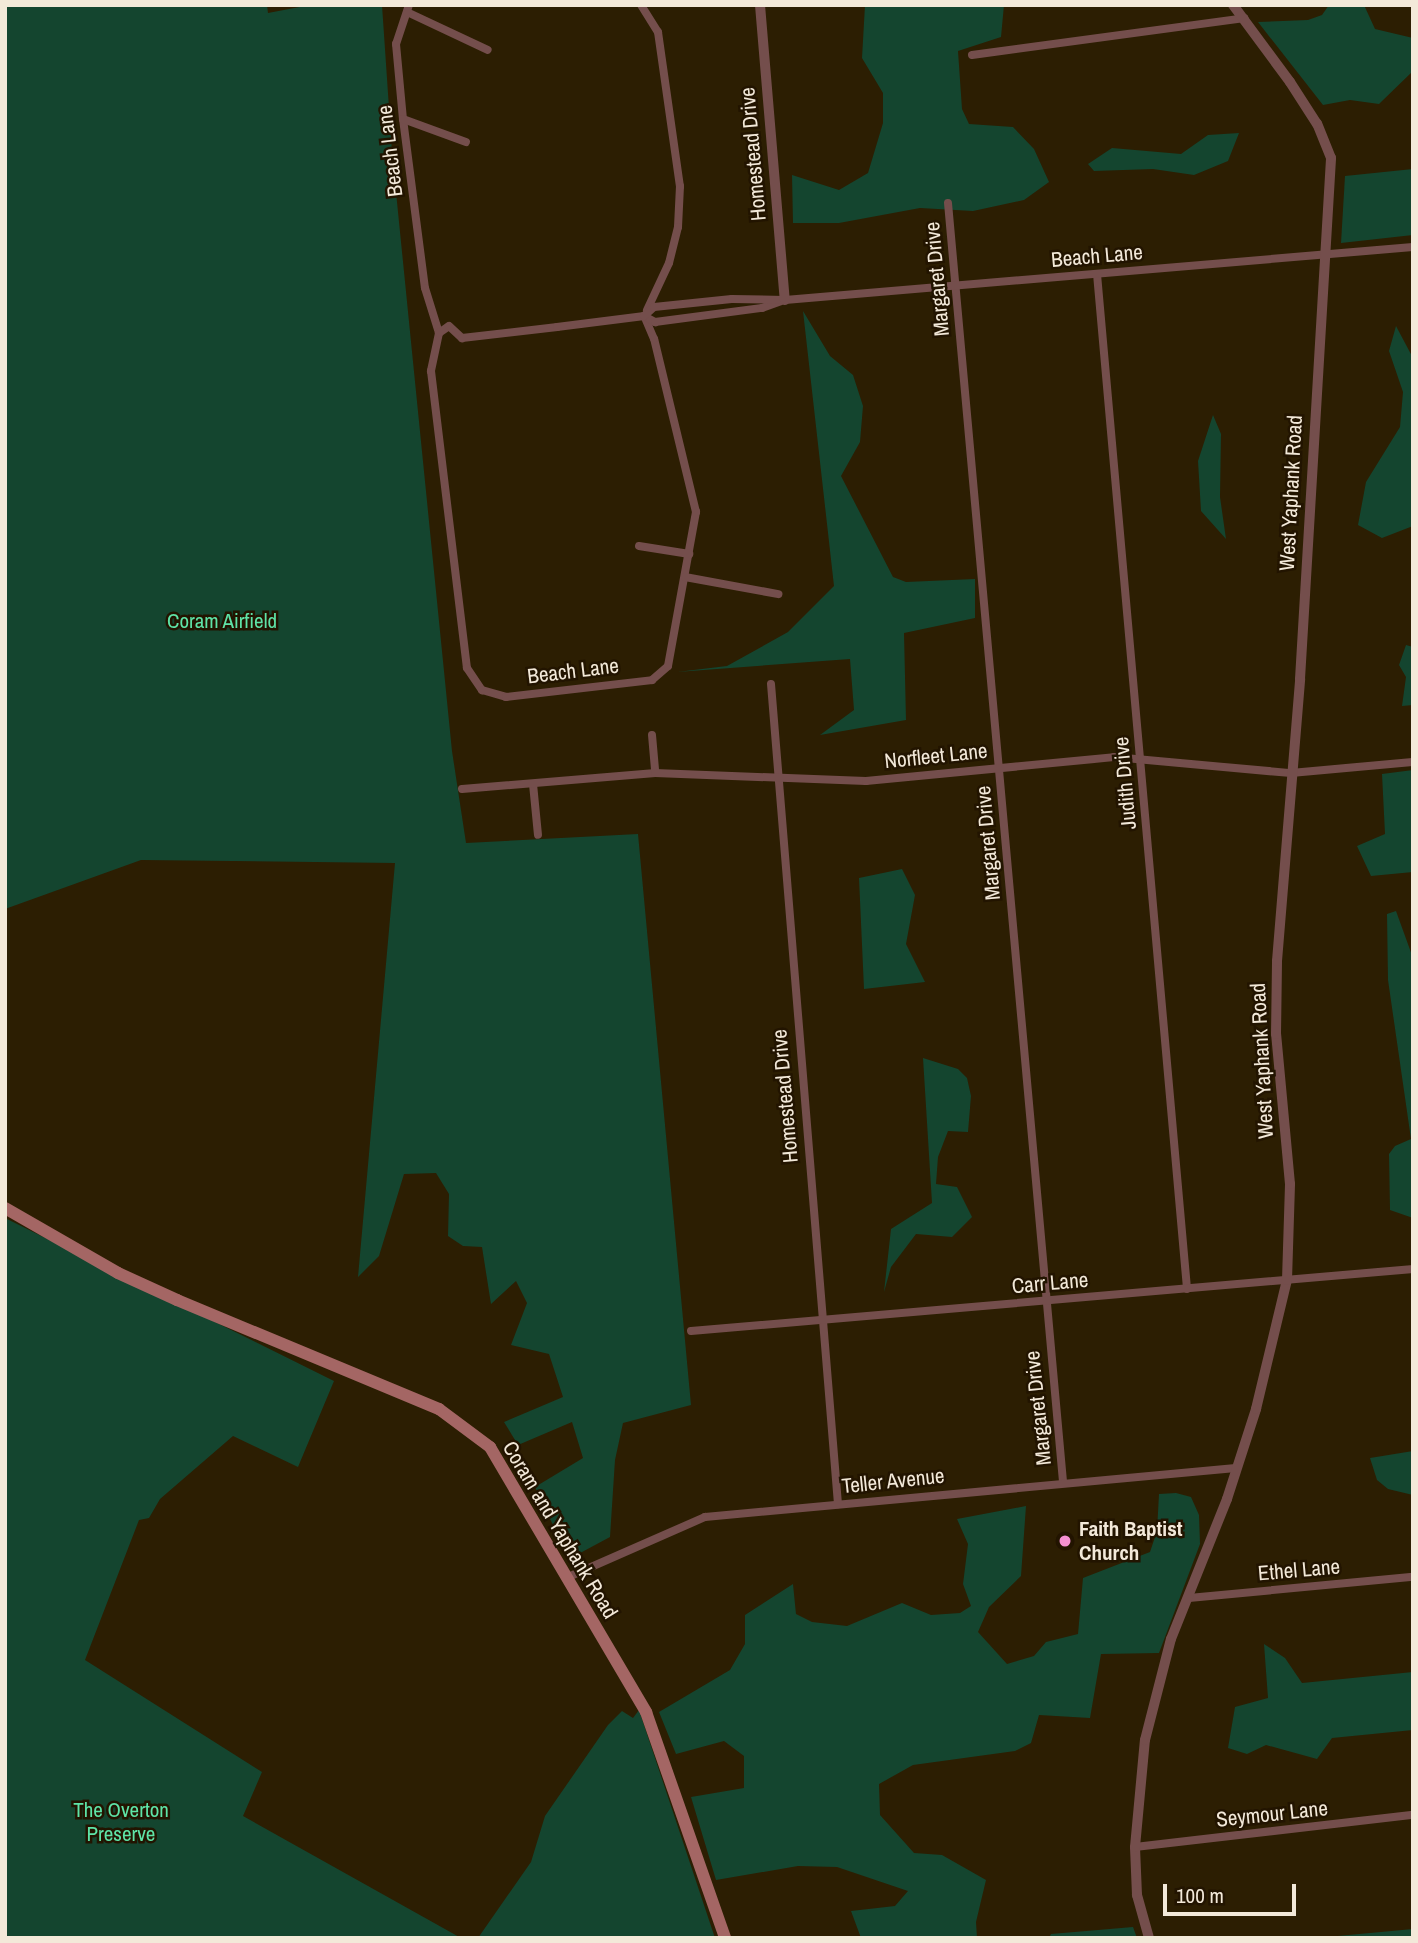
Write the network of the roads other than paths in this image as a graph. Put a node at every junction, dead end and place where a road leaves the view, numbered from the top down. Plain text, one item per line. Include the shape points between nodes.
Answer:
1 (641, 5) edge
2 (760, 5) edge
3 (1233, 5) edge
4 (408, 9) edge
5 (1244, 18) junction
6 (488, 50) dead end
7 (972, 55) dead end
8 (403, 119) junction
9 (466, 142) dead end
10 (948, 203) dead end
11 (1413, 247) edge
12 (1325, 255) junction
13 (1097, 274) junction
14 (956, 285) junction
15 (785, 300) junction
16 (644, 316) junction
17 (439, 333) junction
18 (639, 545) dead end
19 (689, 554) junction
20 (685, 577) junction
21 (778, 594) dead end
22 (771, 684) dead end
23 (652, 735) dead end
24 (1140, 760) junction
25 (1413, 762) edge
26 (999, 767) junction
27 (655, 773) junction
28 (1291, 773) junction
29 (777, 781) junction
30 (533, 784) junction
31 (461, 789) dead end
32 (538, 835) dead end
33 (5, 1208) edge
34 (1413, 1269) edge
35 (1287, 1280) junction
36 (1187, 1289) junction
37 (1045, 1300) junction
38 (823, 1320) junction
39 (691, 1331) dead end
40 (1236, 1468) junction
41 (1063, 1481) junction
42 (838, 1504) junction
43 (1413, 1577) edge
44 (566, 1578) junction
45 (1189, 1598) junction
46 (1413, 1815) edge
47 (1135, 1847) junction
48 (725, 1938) edge
49 (1149, 1938) edge

1 - 16 street via 658,32 680,186 678,227 669,263
2 - 15 street, Homestead Drive
3 - 5 street
4 - 6 street
4 - 8 street, Beach Lane via 396,44
5 - 7 street
5 - 12 street, West Yaphank Road via 1317,124 1331,158
8 - 9 street
8 - 17 street, Beach Lane via 425,288
10 - 14 street, Margaret Drive
11 - 12 street, Beach Lane
12 - 13 street, Beach Lane
12 - 28 street, West Yaphank Road
13 - 14 street, Beach Lane
13 - 24 street, Judith Drive
14 - 15 street, Beach Lane
14 - 26 street, Margaret Drive
15 - 16 street, Beach Lane via 654,307
15 - 16 street, Beach Lane via 762,308 654,322
16 - 17 street, Beach Lane via 462,338 449,326
16 - 19 street, Beach Lane via 654,340 696,512
17 - 20 street, Beach Lane via 431,371 444,491 467,668 482,690 506,697 652,680 668,666
18 - 19 street
19 - 20 street, Beach Lane
20 - 21 street
22 - 29 street, Homestead Drive
23 - 27 street
24 - 26 street, Norfleet Lane via 1114,757
24 - 28 street, Norfleet Lane
24 - 36 street, Judith Drive
25 - 28 street, Norfleet Lane
26 - 29 street, Norfleet Lane via 866,781
26 - 37 street, Margaret Drive
27 - 29 street, Norfleet Lane
27 - 30 street, Norfleet Lane
28 - 35 street, West Yaphank Road via 1276,1034 1290,1184
29 - 38 street, Homestead Drive
30 - 31 street, Norfleet Lane
30 - 32 street
33 - 44 main road, Coram and Yaphank Road via 140,1283 449,1415 490,1447
34 - 35 street, Carr Lane
35 - 36 street, Carr Lane
35 - 40 street, West Yaphank Road via 1274,1343
36 - 37 street, Carr Lane
37 - 38 street, Carr Lane
37 - 41 street, Margaret Drive
38 - 39 street, Carr Lane
38 - 42 street, Homestead Drive
40 - 41 street, Teller Avenue
40 - 45 street, West Yaphank Road
41 - 42 street, Teller Avenue
42 - 44 street, Teller Avenue via 705,1517
43 - 45 street, Ethel Lane
44 - 48 main road, Coram and Yaphank Road via 646,1712
45 - 47 street, West Yaphank Road via 1160,1673 1145,1740
46 - 47 street, Seymour Lane
47 - 49 street, West Yaphank Road via 1137,1895

